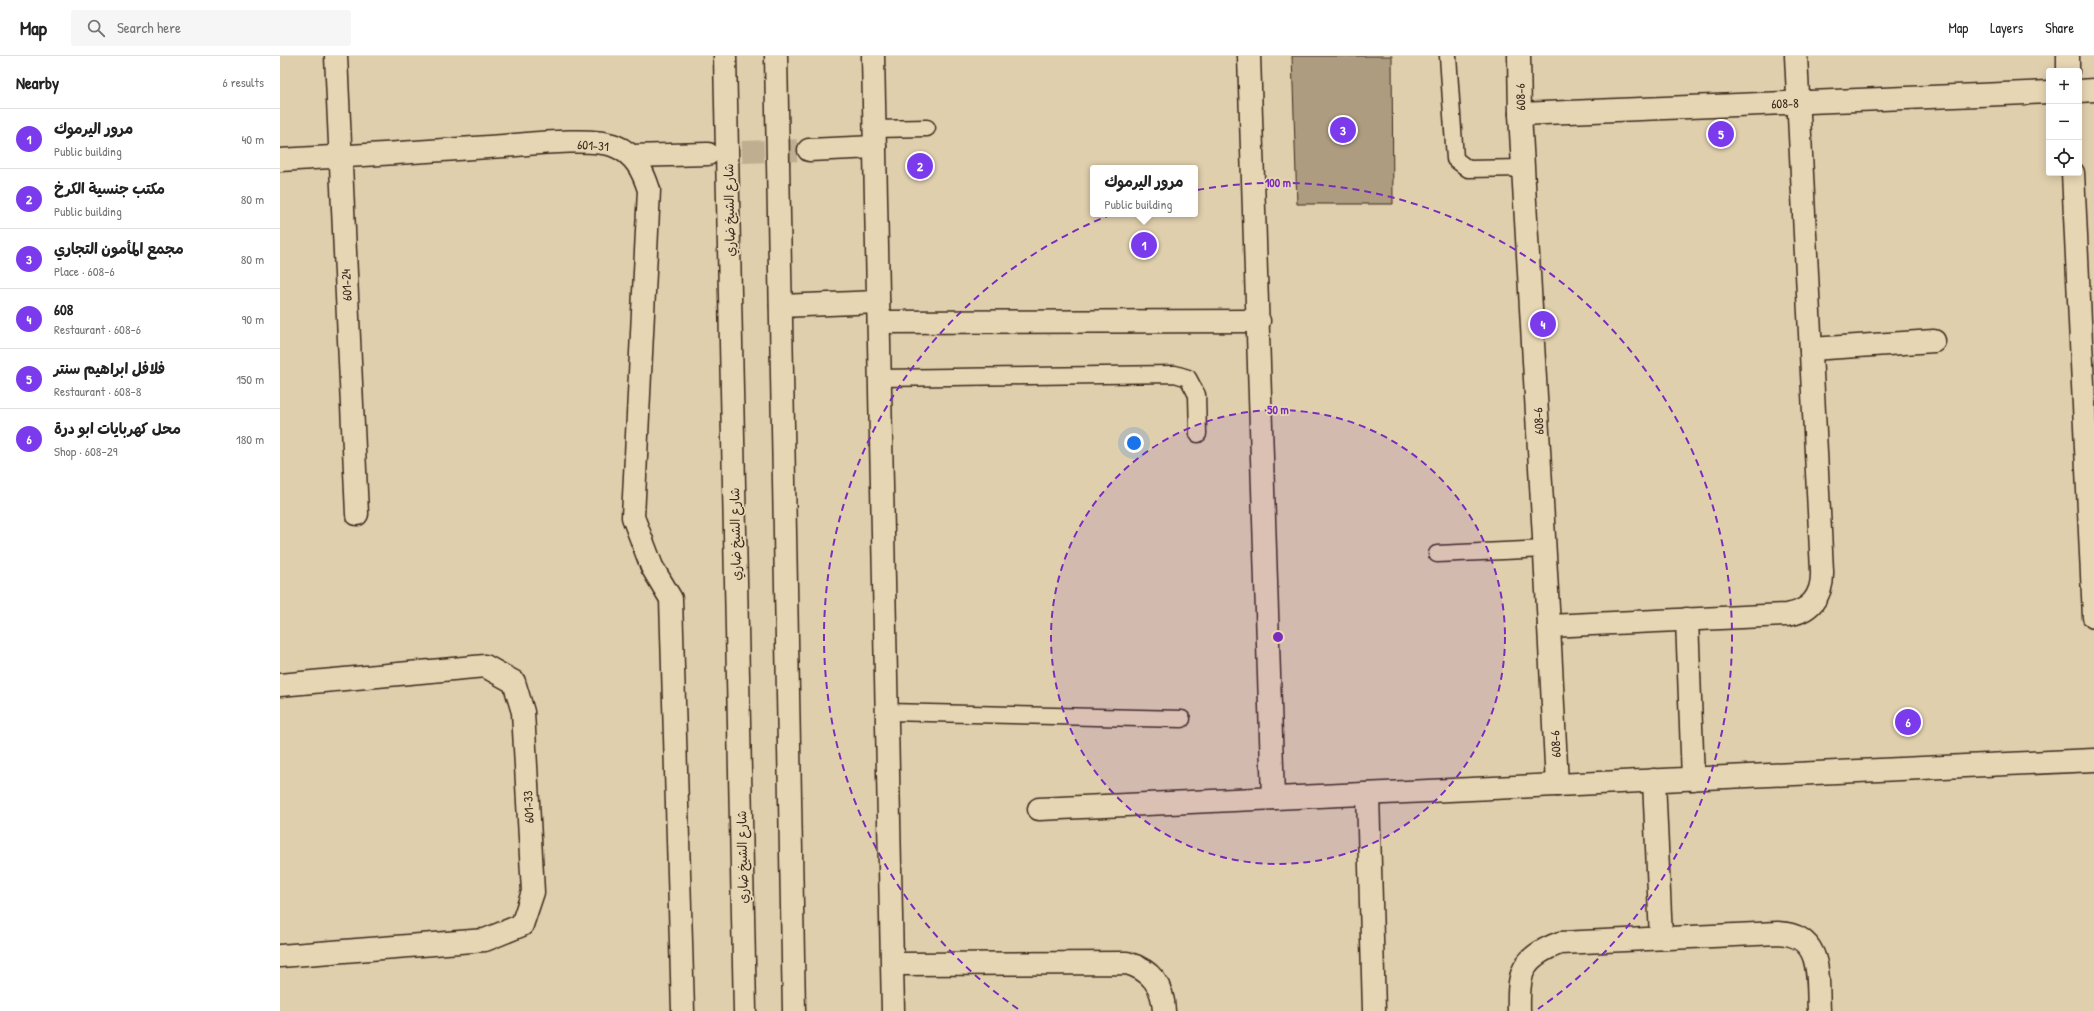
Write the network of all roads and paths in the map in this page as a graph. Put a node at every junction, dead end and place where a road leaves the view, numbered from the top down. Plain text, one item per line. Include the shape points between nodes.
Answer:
1 (336, 56) edge
2 (725, 56) edge
3 (776, 56) edge
4 (873, 56) edge
5 (1248, 56) edge
6 (1448, 56) edge
7 (1519, 56) edge
8 (1796, 56) edge
9 (2068, 56) edge
10 (2068, 68) edge
11 (2082, 90) edge
12 (2094, 90) edge
13 (2046, 92) edge
14 (1798, 103) junction
15 (1520, 114) junction
16 (927, 128) dead end
17 (874, 138) junction
18 (809, 150) tunnel mouth
19 (708, 154) tunnel mouth
20 (340, 156) junction
21 (632, 156) junction
22 (280, 160) edge
23 (1524, 168) junction
24 (2073, 176) edge
25 (781, 306) junction
26 (878, 312) junction
27 (1259, 321) junction
28 (1934, 341) dead end
29 (1811, 349) junction
30 (880, 378) junction
31 (1198, 434) dead end
32 (357, 514) dead end
33 (1545, 549) junction
34 (1437, 554) dead end
35 (2094, 618) edge
36 (1687, 619) junction
37 (1549, 626) junction
38 (280, 685) edge
39 (887, 712) junction
40 (1182, 719) dead end
41 (2094, 760) edge
42 (1693, 779) junction
43 (1654, 780) junction
44 (1557, 785) junction
45 (1368, 794) junction
46 (1273, 798) junction
47 (1039, 809) dead end
48 (1661, 938) junction
49 (280, 956) edge
50 (893, 964) junction
51 (683, 1011) edge
52 (745, 1011) edge
53 (794, 1011) edge
54 (894, 1011) edge
55 (1164, 1011) edge
56 (1374, 1011) edge
57 (1519, 1011) edge
58 (1819, 1011) edge

1 - 20 street, 601-24
2 - 52 street, شارع الشيخ ضاري
3 - 25 street
4 - 17 street
5 - 27 street
6 - 23 lane via 1455,159 1468,169
7 - 15 street, 608-6
8 - 14 street
9 - 10 street
11 - 12 street
13 - 14 street, 608-8
14 - 15 street, 608-8
14 - 29 street
15 - 23 street, 608-6
16 - 17 lane
17 - 18 street
17 - 26 street
19 - 21 street
20 - 21 street, 601-31 via 548,143 596,143 615,146
20 - 22 street, 601-31
20 - 32 street, 601-24
21 - 51 street, 601-31 via 643,171 649,190 633,517 652,567 671,599
23 - 33 street, 608-6
24 - 35 street
25 - 26 street
25 - 53 street
26 - 27 street
26 - 30 street
27 - 46 street
28 - 29 street
29 - 36 street via 1823,583 1820,592 1814,602 1797,614
30 - 31 lane via 1175,374 1188,378 1197,395
30 - 39 street
33 - 34 lane
33 - 37 street, 608-6
36 - 37 street
36 - 42 street
37 - 44 street, 608-6
38 - 49 street, 601-33 via 485,666 514,682 523,712 533,892 522,925 485,940
39 - 40 lane
39 - 50 street
41 - 42 street
42 - 43 street
43 - 44 street
43 - 48 street
44 - 45 street
45 - 46 street
45 - 56 street
46 - 47 street
48 - 57 street via 1560,944 1546,948 1535,956 1521,974 1518,985
48 - 58 street via 1789,933 1800,938 1814,955
50 - 54 street
50 - 55 street via 1127,963 1148,972 1156,980 1161,991

